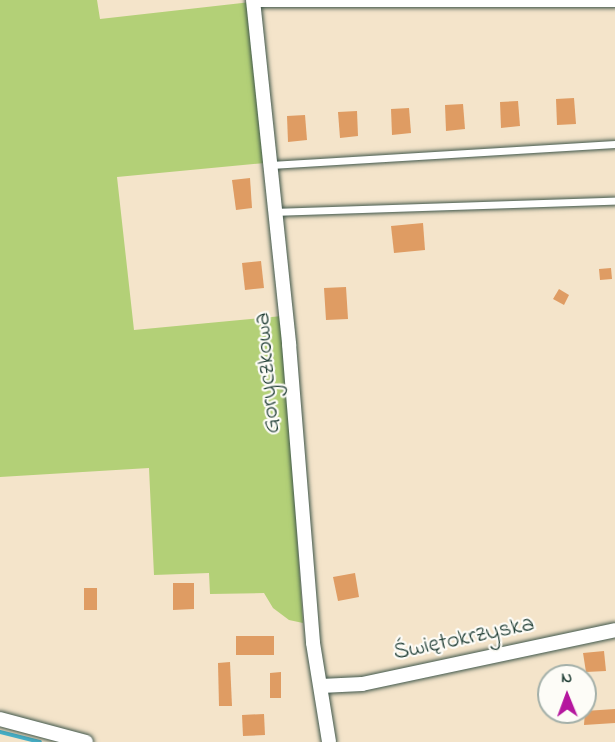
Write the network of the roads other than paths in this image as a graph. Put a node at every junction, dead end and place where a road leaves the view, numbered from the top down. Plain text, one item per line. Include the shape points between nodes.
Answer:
1 (254, 1) edge
2 (615, 3) edge
3 (615, 144) edge
4 (270, 165) junction
5 (615, 201) edge
6 (275, 212) junction
7 (615, 630) edge
8 (321, 686) junction
9 (0, 719) edge
10 (86, 742) edge
11 (329, 742) edge

1 - 2 lane
1 - 4 street, Goryczkowa
3 - 4 lane
4 - 6 street, Goryczkowa
5 - 6 lane
6 - 8 street, Goryczkowa via 313,643
7 - 8 street, Świętokrzyska via 362,684
8 - 11 street, Goryczkowa
9 - 10 street

